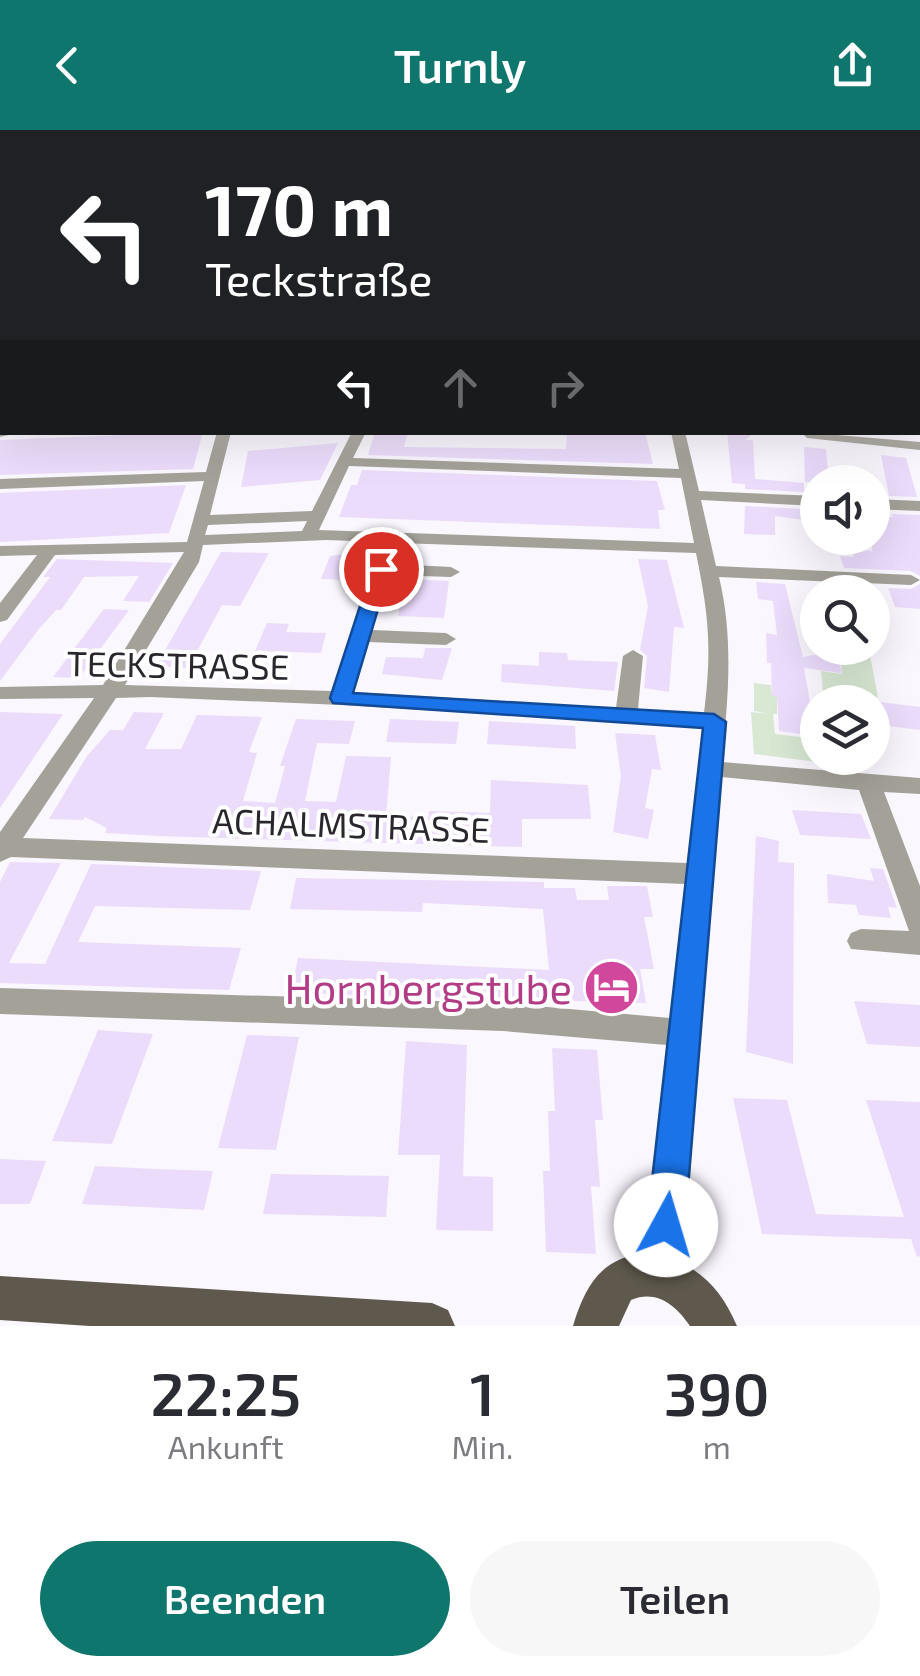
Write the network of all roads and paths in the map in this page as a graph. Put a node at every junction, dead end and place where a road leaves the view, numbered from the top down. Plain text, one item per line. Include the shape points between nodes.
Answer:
1 (223, 435) edge
2 (358, 435) edge
3 (679, 435) edge
4 (851, 435) edge
5 (920, 446) edge
6 (346, 462) junction
7 (686, 474) junction
8 (214, 476) junction
9 (0, 484) edge
10 (692, 496) junction
11 (800, 501) edge
12 (890, 505) edge
13 (920, 506) edge
14 (314, 516) junction
15 (308, 535) junction
16 (199, 536) junction
17 (391, 538) junction
18 (704, 548) junction
19 (50, 550) junction
20 (0, 551) edge
21 (381, 569) junction
22 (451, 572) dead end
23 (709, 572) junction
24 (911, 580) dead end
25 (0, 616) edge
26 (360, 636) junction
27 (446, 640) dead end
28 (634, 656) dead end
29 (0, 693) edge
30 (107, 693) junction
31 (341, 698) junction
32 (626, 714) junction
33 (714, 722) junction
34 (710, 768) junction
35 (869, 784) junction
36 (920, 786) edge
37 (1, 849) edge
38 (700, 874) junction
39 (920, 924) edge
40 (861, 942) dead end
41 (920, 943) edge
42 (0, 1002) edge
43 (686, 1034) junction
44 (662, 1274) junction
45 (0, 1298) edge
46 (432, 1326) edge
47 (596, 1326) edge
48 (714, 1326) edge

1 - 8 street
2 - 6 street
3 - 7 street
4 - 5 street
6 - 7 street
6 - 14 street
7 - 10 street
8 - 9 street
8 - 16 street
10 - 11 street
10 - 18 street
12 - 13 street
14 - 15 street
14 - 16 street
15 - 16 street
15 - 17 street
16 - 19 street
16 - 30 street via 172,593
17 - 18 street
17 - 21 street
18 - 23 street
19 - 20 street
19 - 25 street
21 - 22 street
21 - 26 street
23 - 24 street
23 - 33 street via 721,637
26 - 27 street
26 - 31 street
28 - 32 street
29 - 30 street, TECKSTRASSE
30 - 31 street, TECKSTRASSE
30 - 37 street
31 - 32 street, TECKSTRASSE
32 - 33 street, TECKSTRASSE
33 - 34 street
34 - 35 street
34 - 38 street
35 - 36 street
35 - 39 street
37 - 38 street, ACHALMSTRASSE
38 - 43 street
40 - 41 street
42 - 43 street via 503,1018
43 - 44 street
44 - 47 main road via 635,1273 613,1285 598,1307
44 - 48 main road via 700,1299
45 - 46 main road

